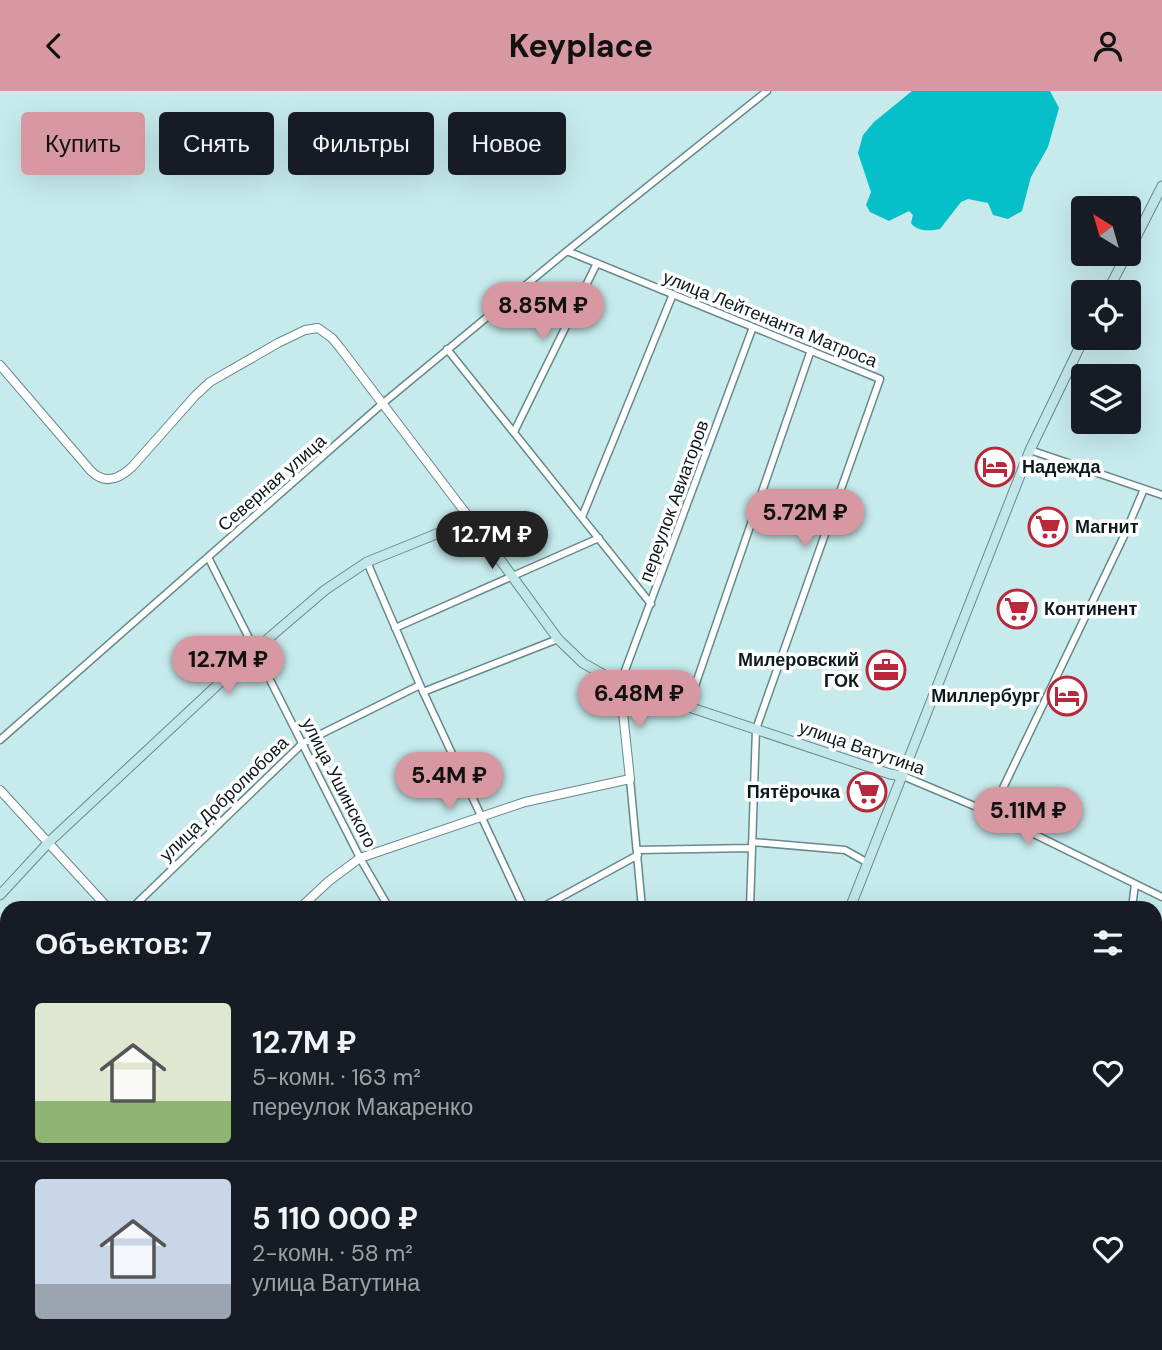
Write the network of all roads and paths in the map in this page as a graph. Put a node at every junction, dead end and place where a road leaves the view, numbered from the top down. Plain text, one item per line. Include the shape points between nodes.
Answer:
1 (767, 91) edge
2 (1162, 186) edge
3 (1141, 227) edge
4 (567, 251) junction
5 (597, 263) junction
6 (673, 294) junction
7 (753, 327) junction
8 (447, 349) junction
9 (1078, 350) edge
10 (811, 351) junction
11 (0, 365) edge
12 (382, 404) junction
13 (514, 432) junction
14 (1030, 450) junction
15 (1144, 489) junction
16 (1162, 495) edge
17 (582, 517) junction
18 (471, 520) junction
19 (599, 538) junction
20 (208, 557) junction
21 (367, 562) junction
22 (513, 576) junction
23 (652, 604) junction
24 (396, 628) junction
25 (558, 639) junction
26 (256, 649) junction
27 (620, 684) junction
28 (421, 688) junction
29 (688, 706) junction
30 (756, 729) junction
31 (0, 740) edge
32 (303, 743) junction
33 (903, 776) junction
34 (630, 779) junction
35 (0, 790) edge
36 (991, 813) junction
37 (481, 817) junction
38 (49, 842) junction
39 (752, 845) junction
40 (637, 853) junction
41 (360, 858) junction
42 (868, 863) junction
43 (1135, 884) junction
44 (0, 895) edge
45 (1162, 897) edge
46 (102, 901) edge
47 (139, 901) edge
48 (308, 901) edge
49 (385, 901) edge
50 (521, 901) edge
51 (553, 901) edge
52 (641, 901) edge
53 (750, 901) edge
54 (853, 901) edge
55 (1133, 901) edge

1 - 4 street, Северная улица
2 - 3 main road
4 - 5 street, улица Лейтенанта Матроса
4 - 8 street, Северная улица
5 - 6 street, улица Лейтенанта Матроса
5 - 13 street
6 - 7 street, улица Лейтенанта Матроса
6 - 17 street
7 - 10 street, улица Лейтенанта Матроса
7 - 23 street, переулок Авиаторов
8 - 12 street, Северная улица
8 - 13 street
9 - 14 main road
10 - 29 street
10 - 30 street, улица Лейтенанта Матроса via 880,379
11 - 12 street via 91,471 105,480 122,476 132,467 211,382 305,330 318,328 332,338
12 - 18 street
12 - 20 street, Северная улица
13 - 17 street
14 - 15 street
14 - 33 main road
15 - 16 street
15 - 36 street
17 - 19 street
18 - 21 main road
18 - 22 main road, улица Ватутина
19 - 22 street
19 - 23 street
20 - 26 street, улица Ушинского
20 - 31 street, Северная улица
21 - 24 street
21 - 26 main road via 325,590
22 - 24 street
22 - 25 main road, улица Ватутина
23 - 27 street, переулок Авиаторов
24 - 28 street
25 - 27 main road, улица Ватутина via 583,663
25 - 28 street, улица Добролюбова
26 - 32 street, улица Ушинского
26 - 38 main road
27 - 29 main road, улица Ватутина
27 - 34 street
28 - 32 street, улица Добролюбова
28 - 37 street
29 - 30 main road, улица Ватутина
30 - 33 main road, улица Ватутина
30 - 39 street, улица Лейтенанта Матроса
32 - 41 street, улица Ушинского
32 - 47 street, улица Добролюбова
33 - 36 street, улица Ватутина
33 - 42 main road
34 - 37 street via 525,802
34 - 40 street
35 - 38 street
36 - 43 street, улица Ватутина
37 - 41 street
37 - 50 street
38 - 44 main road
38 - 46 street
39 - 40 street
39 - 42 street via 845,850
39 - 53 street, улица Лейтенанта Матроса
40 - 51 street
40 - 52 street
41 - 48 street
41 - 49 street, улица Ушинского
42 - 54 main road
43 - 45 street, улица Ватутина
43 - 55 street

